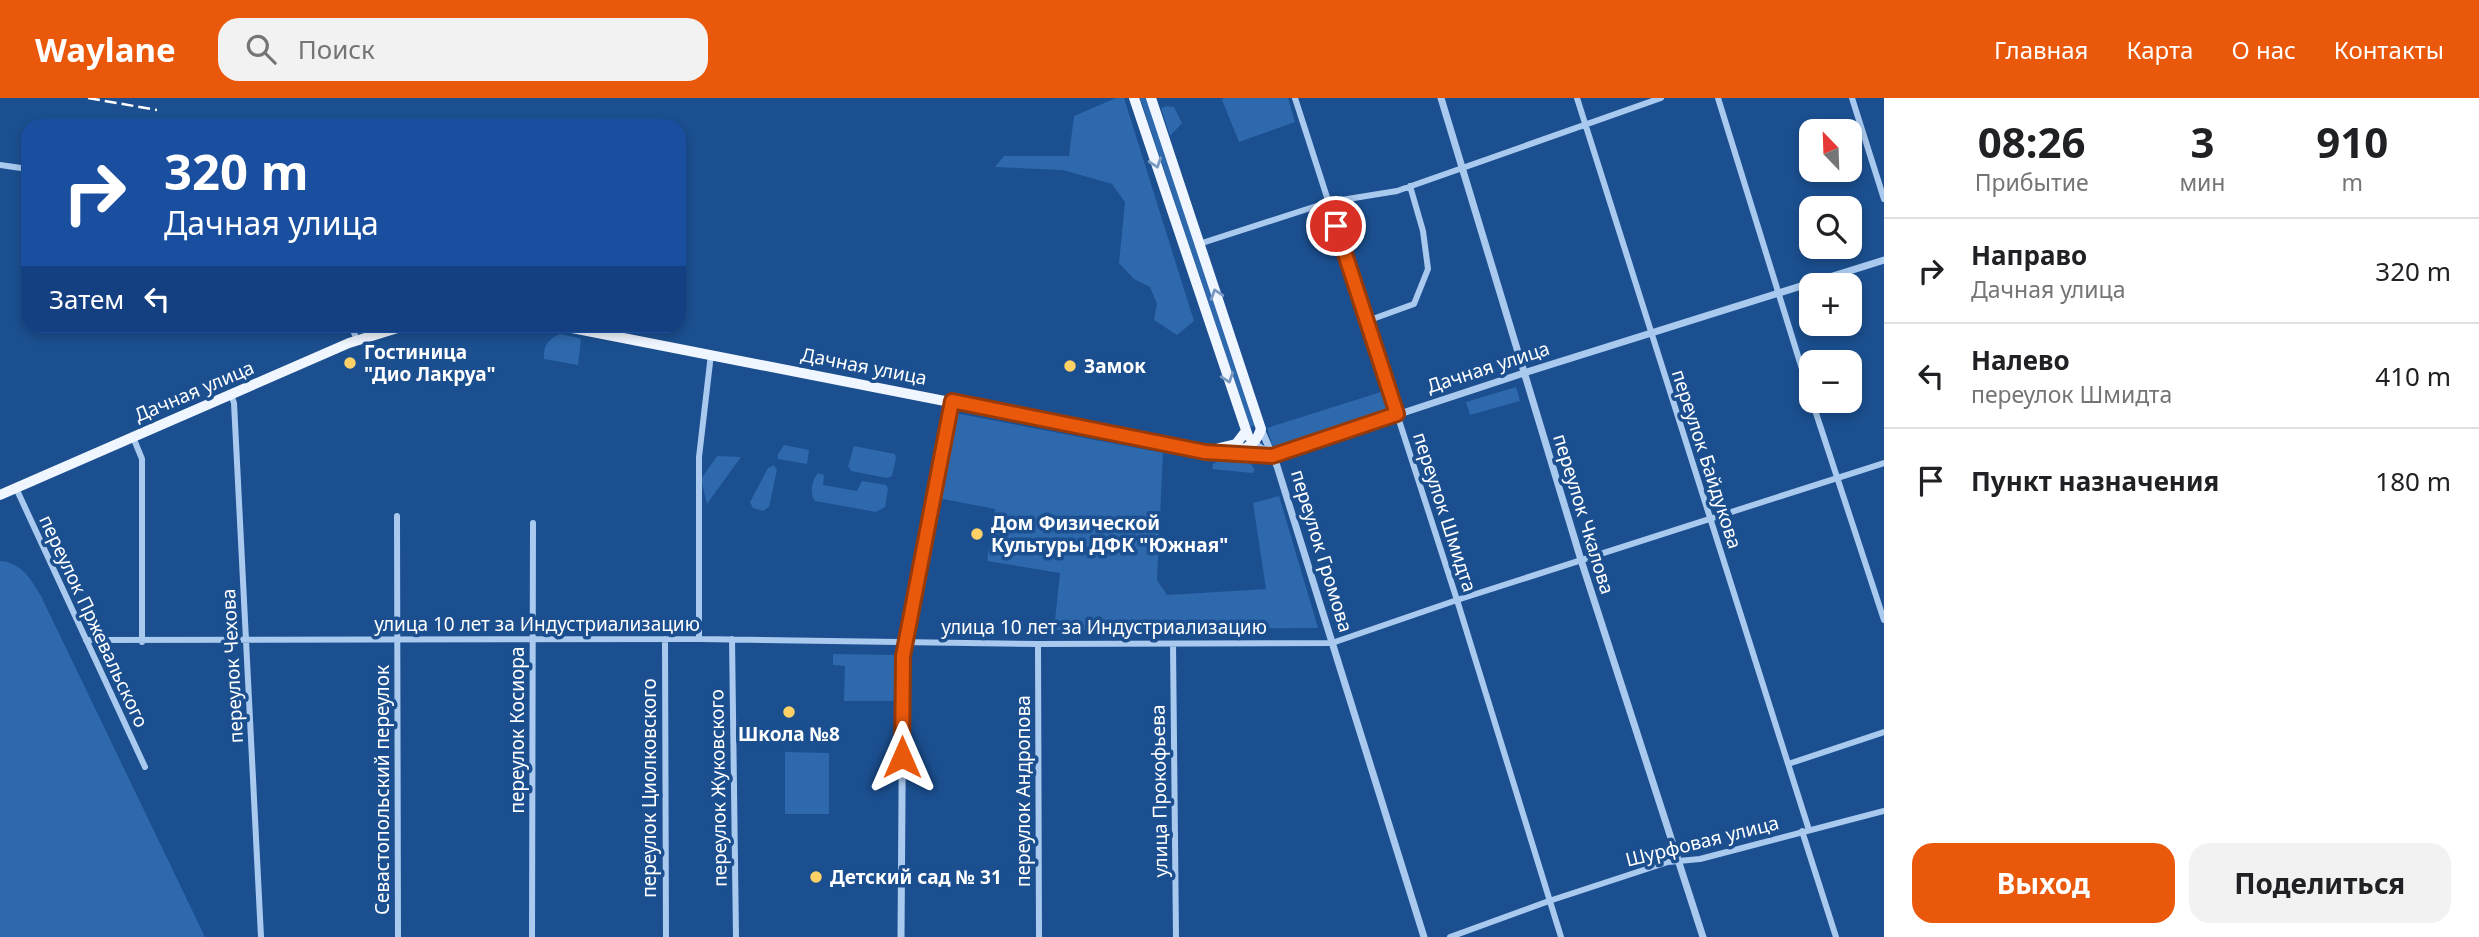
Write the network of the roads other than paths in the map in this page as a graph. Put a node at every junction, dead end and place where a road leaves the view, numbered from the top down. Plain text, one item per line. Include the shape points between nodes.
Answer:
1 (1134, 98) edge
2 (1151, 98) edge
3 (1295, 98) edge
4 (1441, 98) edge
5 (1577, 98) edge
6 (1661, 98) edge
7 (1718, 98) edge
8 (1853, 98) edge
9 (1585, 123) junction
10 (0, 165) edge
11 (1462, 167) junction
12 (21, 168) edge
13 (1410, 186) junction
14 (1884, 199) edge
15 (1329, 202) junction
16 (1199, 244) junction
17 (1884, 260) edge
18 (1779, 294) junction
19 (1367, 321) junction
20 (354, 333) edge
21 (623, 333) edge
22 (1651, 335) junction
23 (711, 351) junction
24 (1799, 358) edge
25 (1524, 373) junction
26 (230, 392) junction
27 (952, 398) junction
28 (1816, 413) edge
29 (1397, 414) junction
30 (1261, 429) junction
31 (1246, 431) junction
32 (132, 434) junction
33 (1254, 443) junction
34 (1228, 451) junction
35 (1272, 456) junction
36 (1884, 463) edge
37 (1836, 478) junction
38 (0, 488) edge
39 (16, 488) junction
40 (0, 495) edge
41 (397, 516) dead end
42 (1710, 519) junction
43 (533, 523) dead end
44 (1581, 560) junction
45 (1457, 600) junction
46 (1884, 620) edge
47 (665, 639) junction
48 (699, 639) junction
49 (732, 639) junction
50 (86, 640) junction
51 (397, 640) junction
52 (533, 640) junction
53 (247, 641) junction
54 (142, 642) junction
55 (906, 642) junction
56 (1332, 643) junction
57 (1038, 644) junction
58 (1173, 644) junction
59 (1884, 732) edge
60 (1788, 764) junction
61 (145, 767) dead end
62 (1884, 811) edge
63 (1806, 831) junction
64 (1679, 863) junction
65 (1549, 901) junction
66 (261, 937) edge
67 (398, 937) edge
68 (532, 937) edge
69 (666, 937) edge
70 (736, 937) edge
71 (901, 937) edge
72 (1039, 937) edge
73 (1176, 937) edge
74 (1424, 937) edge
75 (1451, 937) edge
76 (1560, 937) edge
77 (1703, 937) edge
78 (1836, 937) edge

1 -> 31 main road
2 - 16 main road, переулок Громова
3 - 15 street, переулок Шмидта
4 - 11 street, переулок Чкалова
5 - 9 street, переулок Байдукова
6 - 9 street
7 - 18 street
8 - 14 street
9 - 11 street
9 - 22 street, переулок Байдукова
10 - 12 street
11 - 13 street
11 - 25 street, переулок Чкалова
13 - 15 street
13 - 19 street via 1428,269 1414,304
15 - 16 street
15 - 19 street, переулок Шмидта
30 -> 16 main road, переулок Громова
17 - 18 street, Дачная улица
18 - 22 street, Дачная улица
18 - 24 street
19 - 29 street, переулок Шмидта
20 - 26 main road, Дачная улица
21 - 23 main road, Дачная улица
22 - 25 street, Дачная улица
22 - 42 street, переулок Байдукова
23 - 27 main road, Дачная улица
23 - 48 street via 699,457
25 - 29 street, Дачная улица
25 - 44 street, переулок Чкалова
26 - 32 main road, Дачная улица
26 - 53 street, переулок Чехова
27 - 34 main road, Дачная улица via 1192,450
27 - 55 street
28 - 37 street
29 - 35 street, Дачная улица
29 - 45 street, переулок Шмидта
30 - 33 main road
30 - 35 street, переулок Громова
31 - 33 main road
31 - 34 main road
32 - 38 main road, Дачная улица
32 - 39 main road, Дачная улица
32 - 54 street via 142,459
33 - 34 main road
33 - 35 street
34 - 35 street, Дачная улица
35 - 56 street, переулок Громова
36 - 37 street, улица 10 лет за Индустриализацию
37 - 42 street, улица 10 лет за Индустриализацию
37 - 46 street
39 - 40 main road, Дачная улица
39 - 50 street, переулок Пржевальского
41 - 51 street, Севастопольский переулок
42 - 44 street, улица 10 лет за Индустриализацию
42 - 60 street, переулок Байдукова
43 - 52 street, переулок Косиора
44 - 45 street, улица 10 лет за Индустриализацию
44 - 64 street, переулок Чкалова
45 - 56 street, улица 10 лет за Индустриализацию
45 - 65 street, переулок Шмидта
47 - 48 street, улица 10 лет за Индустриализацию
47 - 52 street, улица 10 лет за Индустриализацию
47 - 69 street, переулок Циолковского
48 - 49 street, улица 10 лет за Индустриализацию
49 - 55 street, улица 10 лет за Индустриализацию
49 - 70 street, переулок Жуковского
50 - 54 street, улица 10 лет за Индустриализацию
50 - 61 street, переулок Пржевальского
51 - 52 street, улица 10 лет за Индустриализацию
51 - 53 street, улица 10 лет за Индустриализацию
51 - 67 street, Севастопольский переулок
52 - 68 street, переулок Косиора
53 - 54 street, улица 10 лет за Индустриализацию
53 - 66 street, переулок Чехова
55 - 57 street, улица 10 лет за Индустриализацию
55 - 71 street
56 - 58 street, улица 10 лет за Индустриализацию
56 - 74 street, переулок Громова
57 - 58 street, улица 10 лет за Индустриализацию
57 - 72 street, переулок Андропова
58 - 73 street, улица Прокофьева
59 - 60 street
60 - 63 street, переулок Байдукова
62 - 63 street, Шурфовая улица
63 - 64 street, Шурфовая улица
63 - 78 street, переулок Байдукова
64 - 65 street, Шурфовая улица via 1668,862
64 - 77 street, переулок Чкалова
65 - 75 street, Шурфовая улица
65 - 76 street, переулок Шмидта

